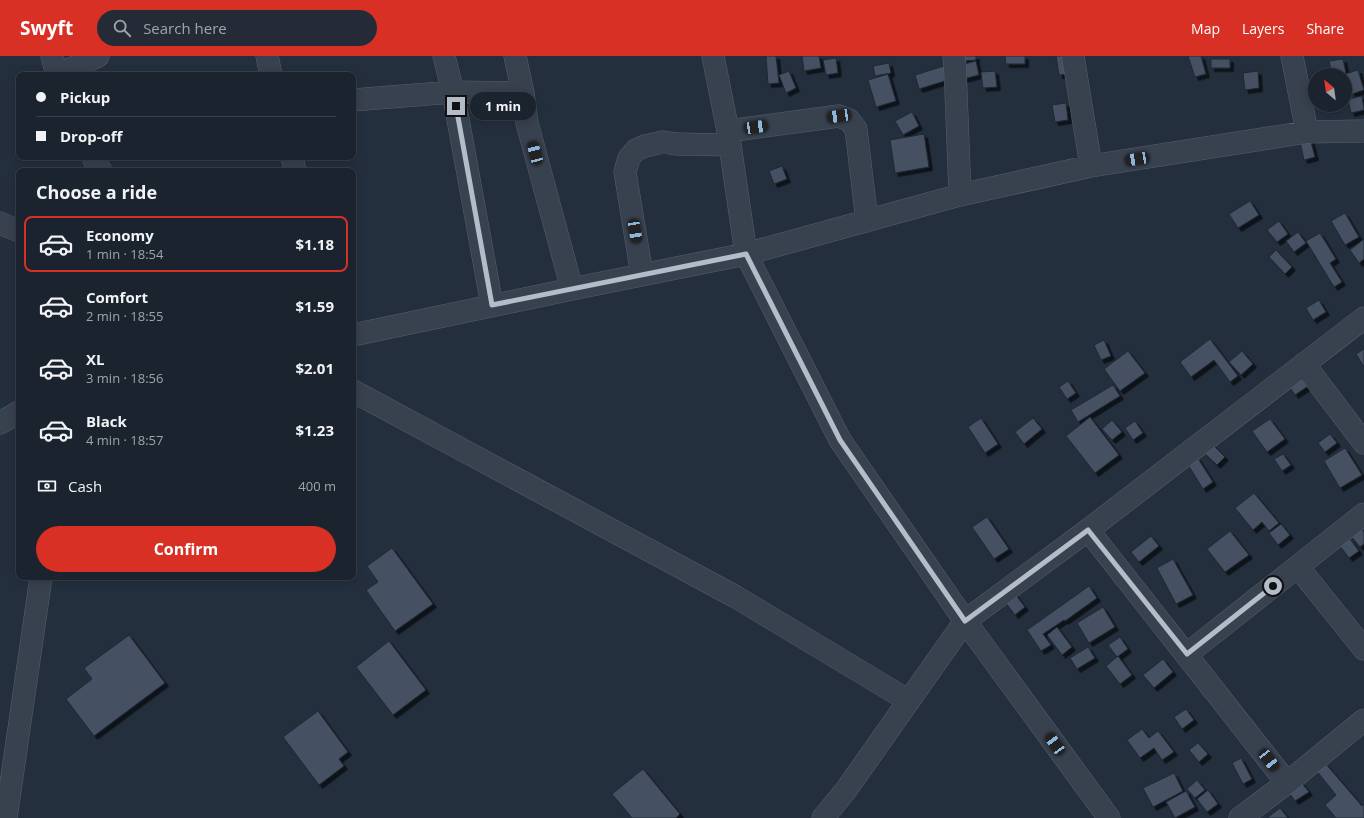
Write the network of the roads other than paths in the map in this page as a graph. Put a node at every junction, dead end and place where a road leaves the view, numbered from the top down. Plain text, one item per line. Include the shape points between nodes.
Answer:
1 (52, 56) edge
2 (98, 56) edge
3 (267, 56) edge
4 (444, 56) edge
5 (515, 56) edge
6 (714, 56) edge
7 (954, 56) edge
8 (1073, 56) edge
9 (1292, 56) edge
10 (57, 72) edge
11 (64, 72) edge
12 (270, 72) edge
13 (453, 92) junction
14 (523, 93) junction
15 (356, 100) edge
16 (1364, 131) edge
17 (1307, 132) junction
18 (729, 138) junction
19 (1091, 166) junction
20 (960, 195) junction
21 (868, 221) junction
22 (0, 223) edge
23 (16, 230) edge
24 (746, 254) junction
25 (642, 275) junction
26 (572, 288) junction
27 (492, 305) junction
28 (1364, 318) edge
29 (356, 334) edge
30 (1304, 364) junction
31 (356, 393) edge
32 (16, 414) edge
33 (0, 423) edge
34 (1364, 443) edge
35 (1364, 514) edge
36 (1088, 530) junction
37 (1298, 567) junction
38 (41, 580) edge
39 (965, 621) junction
40 (1364, 649) edge
41 (1187, 654) junction
42 (909, 701) junction
43 (1364, 720) edge
44 (1287, 783) junction
45 (846, 790) junction
46 (6, 818) edge
47 (823, 818) edge
48 (835, 818) edge
49 (1109, 818) edge
50 (1240, 818) edge

1 - 10 street
2 - 11 street
3 - 12 street
4 - 13 street
5 - 14 street
6 - 18 street
7 - 20 street
8 - 19 street
9 - 17 street
13 - 14 street
13 - 15 street
13 - 27 street
14 - 26 street via 527,123
16 - 17 street
17 - 19 street
18 - 21 street via 839,116 849,120 856,129
18 - 24 street
18 - 25 street via 676,144 663,142 640,148 629,158 625,172
19 - 20 street
20 - 21 street
21 - 24 street
22 - 23 street
24 - 25 street
24 - 39 street via 840,440
25 - 26 street
26 - 27 street
27 - 29 street
28 - 30 street
30 - 34 street
30 - 36 street
31 - 42 street via 736,597
32 - 33 street
35 - 37 street
36 - 39 street
36 - 41 street
37 - 40 street
37 - 41 street
38 - 46 street
39 - 42 street
39 - 49 street
41 - 44 street
42 - 45 street
43 - 44 street
44 - 50 street
45 - 47 street
45 - 48 street

